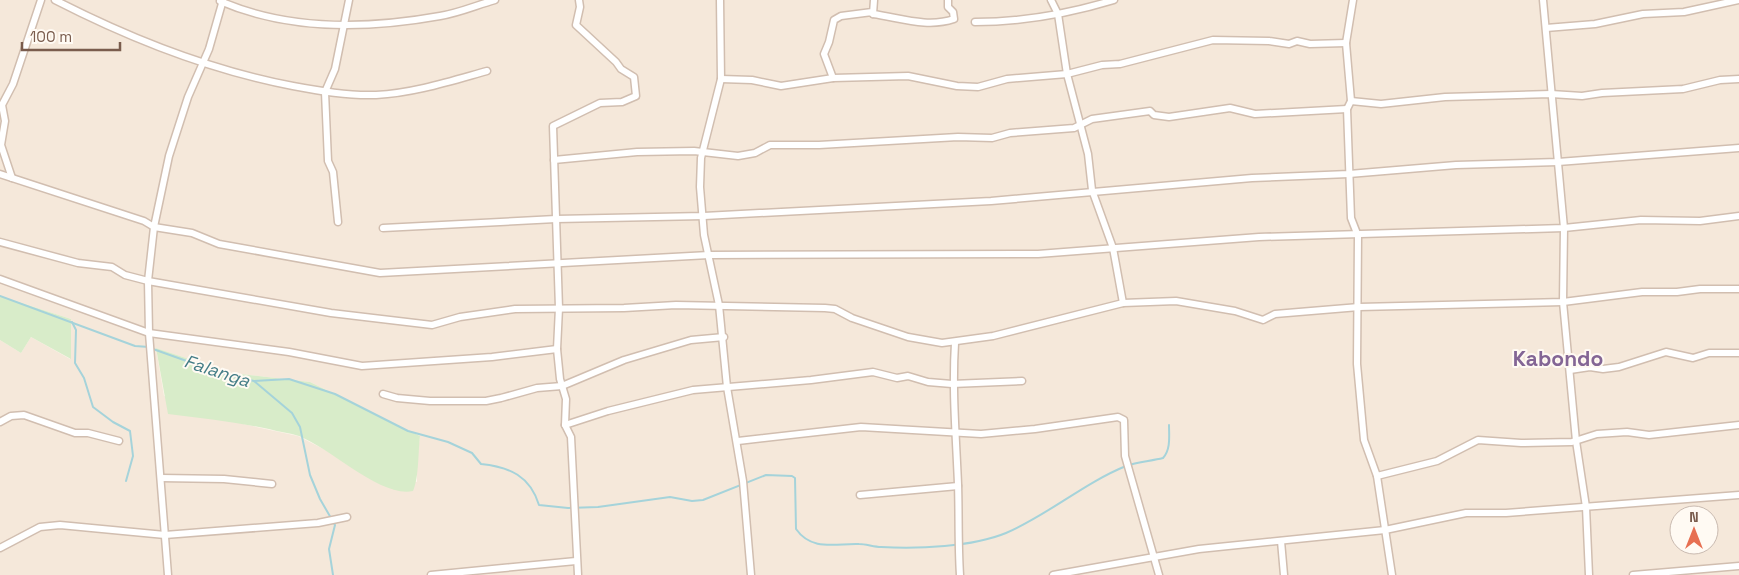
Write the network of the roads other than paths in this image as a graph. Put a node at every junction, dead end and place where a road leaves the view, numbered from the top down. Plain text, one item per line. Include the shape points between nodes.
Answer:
1 (42, 0) edge
2 (55, 0) edge
3 (349, 0) edge
4 (496, 0) edge
5 (579, 0) edge
6 (720, 0) edge
7 (874, 0) edge
8 (948, 0) edge
9 (1051, 0) edge
10 (1114, 0) edge
11 (1353, 0) edge
12 (1542, 0) edge
13 (1739, 0) edge
14 (221, 1) edge
15 (873, 14) junction
16 (1058, 14) junction
17 (975, 22) dead end
18 (342, 26) junction
19 (1546, 28) junction
20 (1346, 43) junction
21 (203, 64) junction
22 (487, 71) dead end
23 (1067, 74) junction
24 (833, 78) junction
25 (722, 79) junction
26 (1739, 79) edge
27 (326, 92) junction
28 (1551, 94) junction
29 (1351, 101) junction
30 (1347, 109) junction
31 (1081, 124) junction
32 (1739, 148) edge
33 (702, 155) junction
34 (554, 160) junction
35 (1558, 162) junction
36 (0, 174) edge
37 (1349, 174) junction
38 (12, 178) junction
39 (1092, 190) junction
40 (704, 216) junction
41 (1739, 216) edge
42 (556, 218) junction
43 (338, 222) dead end
44 (154, 227) junction
45 (383, 228) dead end
46 (1564, 228) junction
47 (1358, 236) junction
48 (0, 242) edge
49 (1113, 248) junction
50 (709, 254) junction
51 (556, 263) junction
52 (0, 279) edge
53 (148, 281) junction
54 (1739, 289) edge
55 (1563, 302) junction
56 (1123, 303) junction
57 (719, 305) junction
58 (1359, 307) junction
59 (558, 308) junction
60 (724, 336) junction
61 (150, 337) junction
62 (955, 343) junction
63 (557, 349) junction
64 (1739, 353) edge
65 (1570, 370) junction
66 (1022, 381) dead end
67 (952, 384) junction
68 (562, 386) junction
69 (727, 387) junction
70 (383, 394) dead end
71 (0, 422) edge
72 (565, 425) junction
73 (1739, 425) edge
74 (955, 434) junction
75 (119, 441) dead end
76 (738, 441) junction
77 (1576, 441) junction
78 (1377, 476) junction
79 (161, 478) junction
80 (272, 484) dead end
81 (958, 486) junction
82 (860, 495) dead end
83 (1739, 495) edge
84 (1586, 507) junction
85 (347, 517) dead end
86 (1385, 530) junction
87 (166, 536) junction
88 (1281, 541) junction
89 (0, 548) edge
90 (1155, 558) junction
91 (576, 561) junction
92 (1739, 566) edge
93 (168, 575) edge
94 (431, 575) edge
95 (578, 575) edge
96 (751, 575) edge
97 (960, 575) edge
98 (1053, 575) edge
99 (1159, 575) edge
100 (1284, 575) edge
101 (1392, 575) edge
102 (1589, 575) edge
103 (1634, 575) edge

1 - 38 street via 16,77 2,106 5,121 1,145
2 - 21 street via 105,26
3 - 18 street
4 - 18 street via 442,16
5 - 34 street via 576,25 621,69 634,77 636,96 622,102 600,103 555,124
6 - 25 street
7 - 15 street
8 - 15 street via 954,19 944,22 922,24
9 - 16 street
10 - 16 street
11 - 20 street
12 - 19 street
13 - 19 street via 1684,12 1642,14 1595,24
14 - 18 street via 282,18
14 - 21 street
15 - 24 street via 840,16 834,20 824,54
16 - 17 street
16 - 23 street
18 - 27 street via 335,69
19 - 28 street
20 - 23 street via 1213,40
20 - 29 street
21 - 27 street via 242,76
21 - 44 street via 180,117 161,186
22 - 27 street via 417,90 376,95
23 - 24 street via 1007,80 978,87 908,76
23 - 31 street
24 - 25 street via 781,86 752,80
25 - 33 street
26 - 28 street via 1683,89 1582,96
27 - 43 street via 328,161 333,172
28 - 29 street via 1446,97 1381,104
28 - 35 street
29 - 30 street
30 - 31 street via 1254,114 1230,108 1169,117 1139,111
30 - 37 street
31 - 33 street via 1074,128 992,138 770,145 755,153 738,156
31 - 39 street
32 - 35 street
33 - 34 street via 694,151 637,152
33 - 40 street via 700,187
34 - 42 street
35 - 37 street via 1456,165
35 - 46 street
36 - 38 street
37 - 39 street
37 - 47 street via 1351,218
38 - 44 street
39 - 40 street via 991,201
39 - 49 street
40 - 42 street
40 - 50 street via 704,236
41 - 46 street via 1700,221 1640,220
42 - 45 street
42 - 51 street
44 - 51 street via 192,233 219,244 380,273
44 - 53 street
46 - 47 street
46 - 55 street
47 - 49 street via 1259,238
47 - 58 street
48 - 53 street via 78,263 112,267 125,275
49 - 50 street via 1038,254
49 - 56 street
50 - 51 street
50 - 57 street
51 - 59 street
52 - 61 street
53 - 59 street via 408,324 432,325 460,317 515,309
53 - 61 street
54 - 55 street via 1642,292
55 - 58 street
55 - 65 street
56 - 58 street via 1176,301 1264,320 1275,314
56 - 62 street
57 - 59 street
57 - 60 street
57 - 62 street via 835,309 908,337
58 - 78 street via 1357,364 1364,440
59 - 63 street
60 - 68 street via 691,340 624,360
60 - 69 street
61 - 63 street via 289,352 362,366
61 - 79 street
62 - 67 street
63 - 68 street
64 - 65 street via 1709,353 1693,358 1666,352 1619,368
65 - 77 street
66 - 67 street
67 - 69 street via 873,372
67 - 74 street
68 - 70 street via 537,388 486,401 430,401
68 - 72 street via 566,399
69 - 72 street via 675,394
69 - 76 street
71 - 75 street via 11,416 24,415 74,433
72 - 91 street via 571,437
73 - 77 street via 1649,435 1627,432 1597,434
74 - 76 street via 861,427
74 - 81 street
74 - 90 street via 1035,429 1118,417 1124,420 1126,461
76 - 96 street
77 - 78 street via 1478,440 1437,461
77 - 84 street
78 - 86 street
79 - 80 street
79 - 87 street
81 - 82 street
81 - 97 street
83 - 84 street
84 - 86 street via 1466,513
84 - 102 street
85 - 87 street
86 - 88 street
86 - 101 street
87 - 89 street via 60,525 40,527
87 - 93 street
88 - 90 street via 1199,549
88 - 100 street
90 - 98 street
90 - 99 street
91 - 94 street
91 - 95 street
92 - 103 street

